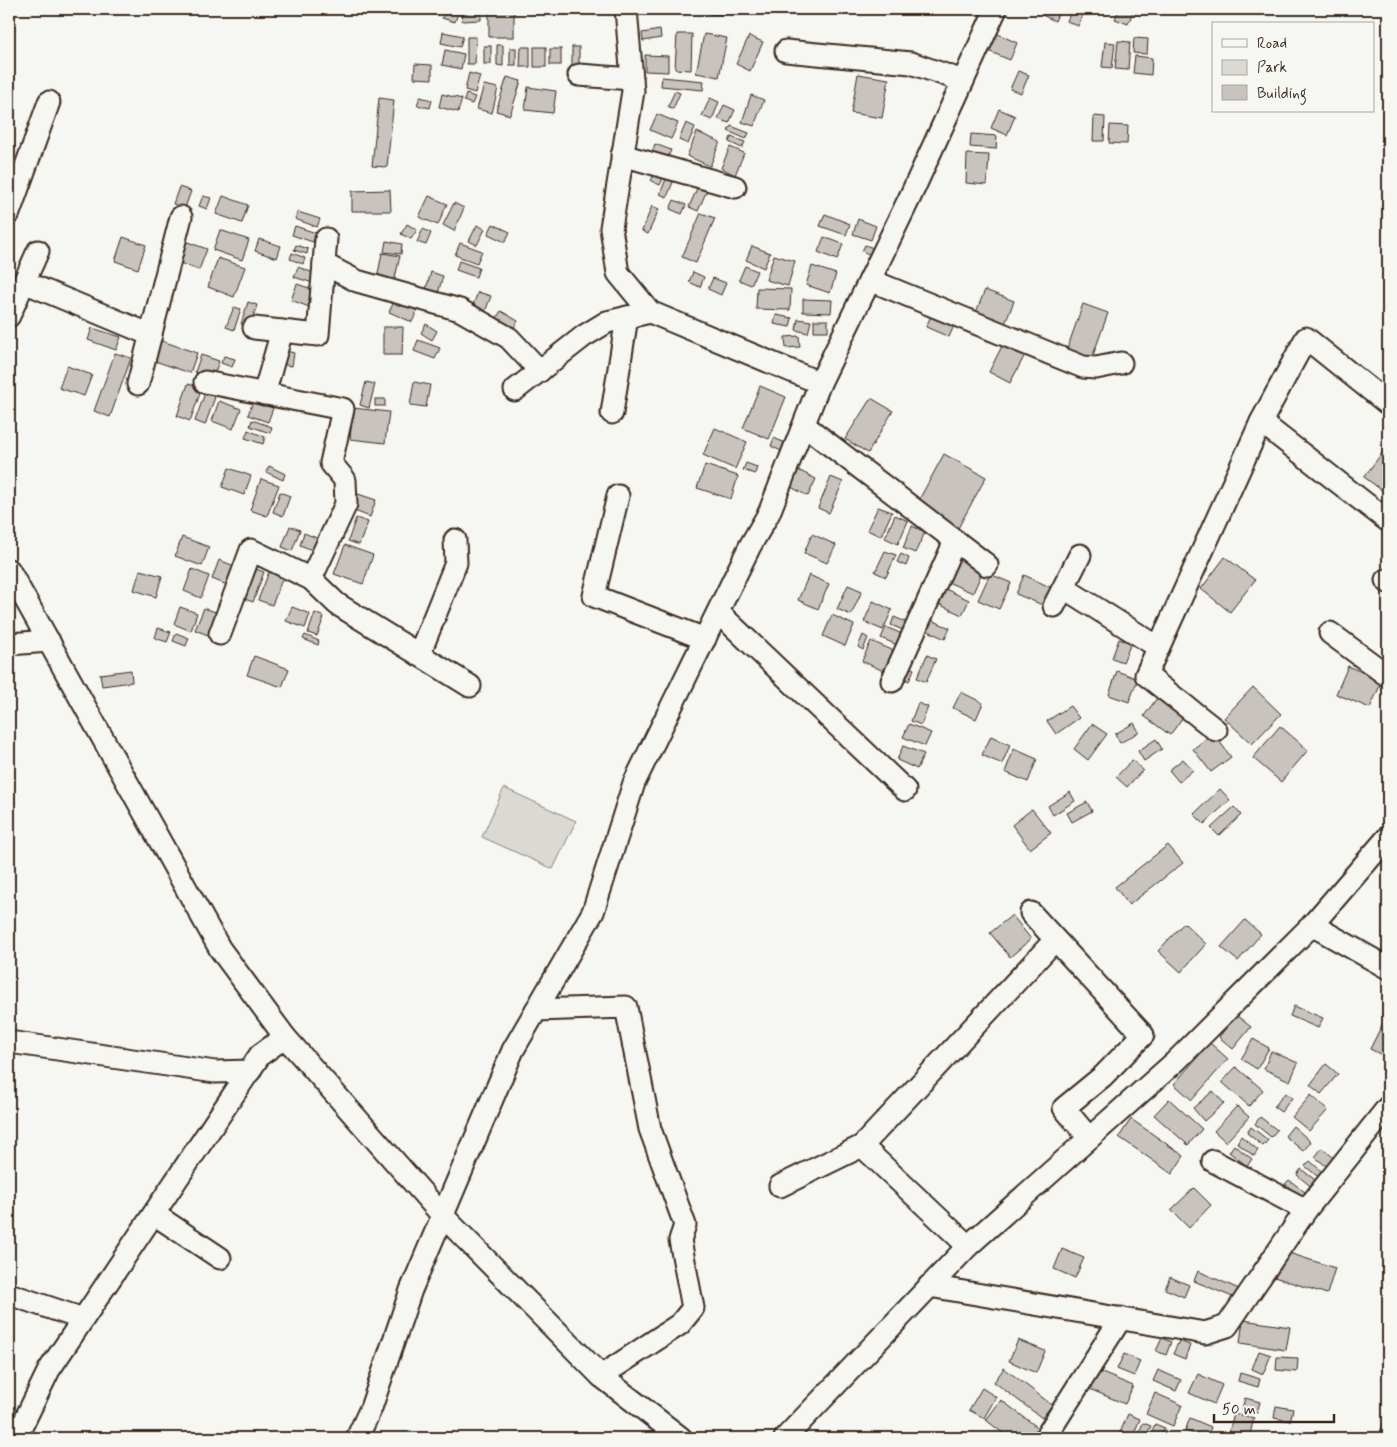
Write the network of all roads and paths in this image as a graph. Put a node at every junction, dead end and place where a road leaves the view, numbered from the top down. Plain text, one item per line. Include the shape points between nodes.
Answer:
1 (626, 9) edge
2 (996, 9) edge
3 (786, 51) dead end
4 (579, 75) dead end
5 (632, 79) junction
6 (963, 81) junction
7 (49, 102) dead end
8 (622, 155) junction
9 (735, 187) dead end
10 (9, 213) edge
11 (181, 217) dead end
12 (326, 240) dead end
13 (38, 251) dead end
14 (324, 264) junction
15 (870, 280) junction
16 (24, 282) junction
17 (650, 312) junction
18 (9, 316) edge
19 (627, 317) junction
20 (254, 328) dead end
21 (282, 331) junction
22 (150, 334) junction
23 (1121, 363) dead end
24 (540, 371) junction
25 (205, 382) dead end
26 (138, 384) dead end
27 (820, 384) junction
28 (515, 390) dead end
29 (264, 394) junction
30 (1388, 404) edge
31 (612, 414) dead end
32 (1261, 422) junction
33 (804, 425) junction
34 (618, 496) dead end
35 (1388, 521) edge
36 (456, 540) dead end
37 (955, 541) junction
38 (1080, 555) dead end
39 (987, 565) dead end
40 (9, 570) edge
41 (311, 579) junction
42 (1064, 588) junction
43 (1054, 606) dead end
44 (718, 612) junction
45 (1330, 633) dead end
46 (220, 634) dead end
47 (705, 639) junction
48 (49, 641) junction
49 (9, 644) edge
50 (1158, 647) junction
51 (419, 655) junction
52 (1388, 676) edge
53 (892, 681) dead end
54 (470, 686) dead end
55 (1216, 730) dead end
56 (905, 790) dead end
57 (1388, 838) edge
58 (1031, 913) dead end
59 (1312, 924) junction
60 (1055, 940) junction
61 (1388, 968) edge
62 (536, 1010) junction
63 (285, 1037) junction
64 (9, 1042) edge
65 (250, 1071) junction
66 (1388, 1107) edge
67 (1089, 1138) junction
68 (862, 1146) junction
69 (1213, 1160) dead end
70 (780, 1186) dead end
71 (1306, 1210) junction
72 (154, 1214) junction
73 (442, 1215) junction
74 (968, 1246) junction
75 (220, 1258) dead end
76 (929, 1286) junction
77 (9, 1294) edge
78 (1121, 1318) junction
79 (83, 1320) junction
80 (601, 1376) junction
81 (16, 1438) edge
82 (357, 1438) edge
83 (681, 1438) edge
84 (785, 1438) edge
85 (1045, 1438) edge

1 - 5 street
2 - 6 street
3 - 6 street via 911,63
4 - 5 street
5 - 8 street via 633,91
6 - 15 street
7 - 10 street
8 - 9 street
8 - 17 street via 611,228 618,273
11 - 22 street
12 - 14 street
13 - 16 street
14 - 21 street via 318,335
14 - 24 street via 357,282 460,310 509,338
15 - 23 street via 1083,367
15 - 27 street
16 - 18 street
16 - 22 street
17 - 19 street
17 - 27 street
19 - 24 street via 606,322
19 - 31 street
20 - 21 street
21 - 29 street
22 - 26 street
24 - 28 street
25 - 29 street
27 - 33 street
29 - 41 street via 343,409 331,463 345,480 346,504
30 - 32 street via 1306,338
32 - 35 street
32 - 50 street
33 - 37 street
33 - 44 street via 769,513
34 - 47 street via 594,596
36 - 51 street via 456,563
37 - 39 street
37 - 53 street
38 - 42 street
40 - 48 street
41 - 46 street via 251,550
41 - 51 street via 337,604
42 - 43 street
42 - 50 street
44 - 47 street
44 - 56 street
45 - 52 street
47 - 62 street via 634,783 593,912
48 - 49 street
48 - 63 street via 220,949
50 - 55 street via 1146,675
51 - 54 street
57 - 59 street
58 - 60 street
59 - 61 street
59 - 67 street via 1176,1061
60 - 67 street via 1143,1034 1103,1076 1064,1108
60 - 68 street
62 - 73 street via 513,1050
62 - 80 street via 626,1007 650,1128 685,1225 680,1240 693,1308 680,1324
63 - 65 street via 260,1055
63 - 73 street
64 - 65 street via 214,1072
65 - 72 street
66 - 71 street
67 - 74 street
68 - 70 street
68 - 74 street
69 - 71 street
71 - 78 street via 1227,1326 1205,1333
72 - 75 street
72 - 79 street
73 - 80 street
73 - 82 street
74 - 76 street
76 - 78 street
76 - 84 street
77 - 79 street
78 - 85 street
79 - 81 street via 49,1370
80 - 83 street

